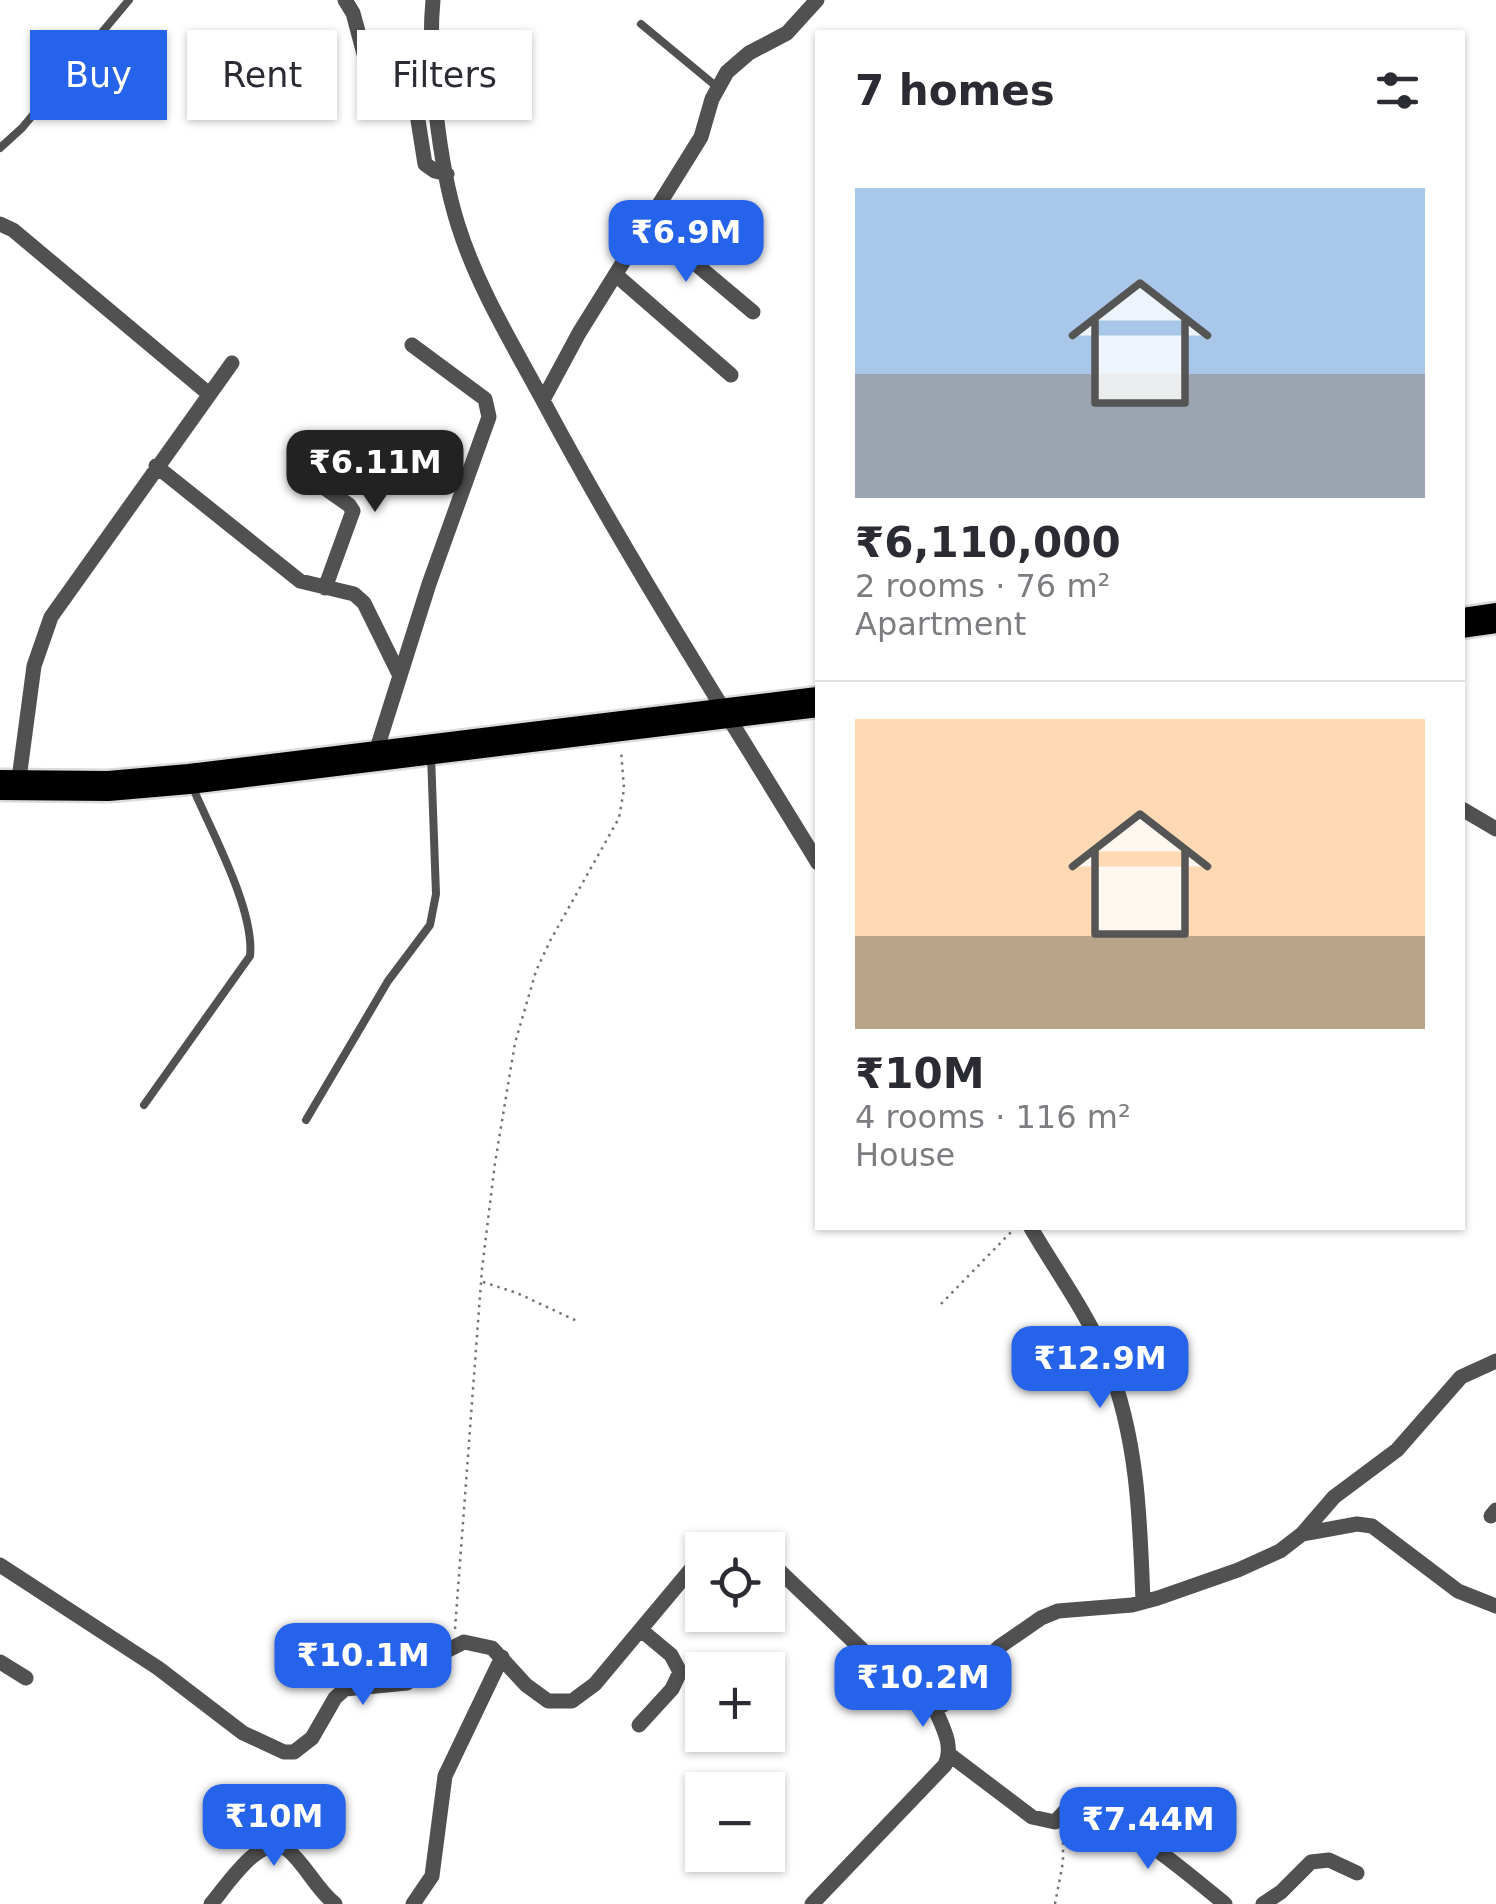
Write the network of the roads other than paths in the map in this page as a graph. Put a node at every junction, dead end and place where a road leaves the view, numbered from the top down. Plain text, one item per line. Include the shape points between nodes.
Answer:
1 (129, 0) edge
2 (433, 0) edge
3 (817, 0) edge
4 (354, 4) edge
5 (642, 24) dead end
6 (716, 87) junction
7 (0, 148) edge
8 (442, 172) junction
9 (0, 224) edge
10 (648, 224) junction
11 (616, 274) junction
12 (753, 312) dead end
13 (412, 345) dead end
14 (232, 363) dead end
15 (732, 375) dead end
16 (209, 394) junction
17 (543, 400) junction
18 (156, 466) junction
19 (306, 475) dead end
20 (325, 588) junction
21 (1496, 618) edge
22 (1465, 623) edge
23 (400, 676) junction
24 (815, 702) edge
25 (712, 715) junction
26 (430, 751) junction
27 (374, 758) junction
28 (189, 780) junction
29 (9, 786) edge
30 (1465, 811) edge
31 (1496, 829) edge
32 (815, 858) edge
33 (144, 1105) dead end
34 (306, 1120) dead end
35 (1031, 1230) edge
36 (1496, 1361) edge
37 (1302, 1534) junction
38 (0, 1564) edge
39 (785, 1576) edge
40 (685, 1577) edge
41 (1130, 1605) junction
42 (1496, 1606) edge
43 (641, 1630) junction
44 (502, 1657) junction
45 (0, 1662) edge
46 (26, 1678) dead end
47 (934, 1709) junction
48 (639, 1725) dead end
49 (950, 1754) junction
50 (1358, 1872) dead end
51 (212, 1904) edge
52 (335, 1904) edge
53 (413, 1904) edge
54 (812, 1904) edge
55 (1224, 1904) edge
56 (1263, 1904) edge

1 - 7 lane
2 - 8 street
3 - 6 street via 787,33 737,61
4 - 8 street via 367,65 417,114 425,164
5 - 6 lane
6 - 10 street via 700,137
8 - 17 street via 468,253
9 - 16 street
10 - 11 street
10 - 12 street
11 - 15 street
11 - 17 street
13 - 23 street via 484,400 489,417
14 - 16 street
16 - 18 street
17 - 25 street
18 - 20 street via 300,581
18 - 29 street via 66,592 41,640
19 - 20 street via 353,511
20 - 23 street via 364,603
21 - 22 highway
23 - 27 street
24 - 25 highway
25 - 26 highway
25 - 32 street
26 - 27 highway
26 - 34 lane via 436,894 430,924 388,981
27 - 28 highway
28 - 29 highway
28 - 33 lane via 230,870 250,956
30 - 31 street
35 - 41 street via 1100,1346 1123,1409 1136,1469
36 - 37 street via 1461,1378 1406,1441 1323,1507
37 - 41 street via 1238,1570
37 - 42 street via 1372,1526 1458,1591
38 - 44 street via 243,1733 284,1752 304,1748 345,1689 406,1683 454,1645 477,1643
39 - 47 street via 914,1700
40 - 43 street
41 - 47 street via 1041,1618 999,1647
43 - 44 street via 582,1696 562,1703 537,1694
43 - 48 street via 680,1672
44 - 53 street via 445,1776 432,1876
45 - 46 street
47 - 49 street
49 - 54 street
49 - 55 street via 1032,1818 1044,1822 1078,1804 1093,1808
50 - 56 street via 1329,1860 1311,1862
51 - 52 street via 259,1849 277,1845

